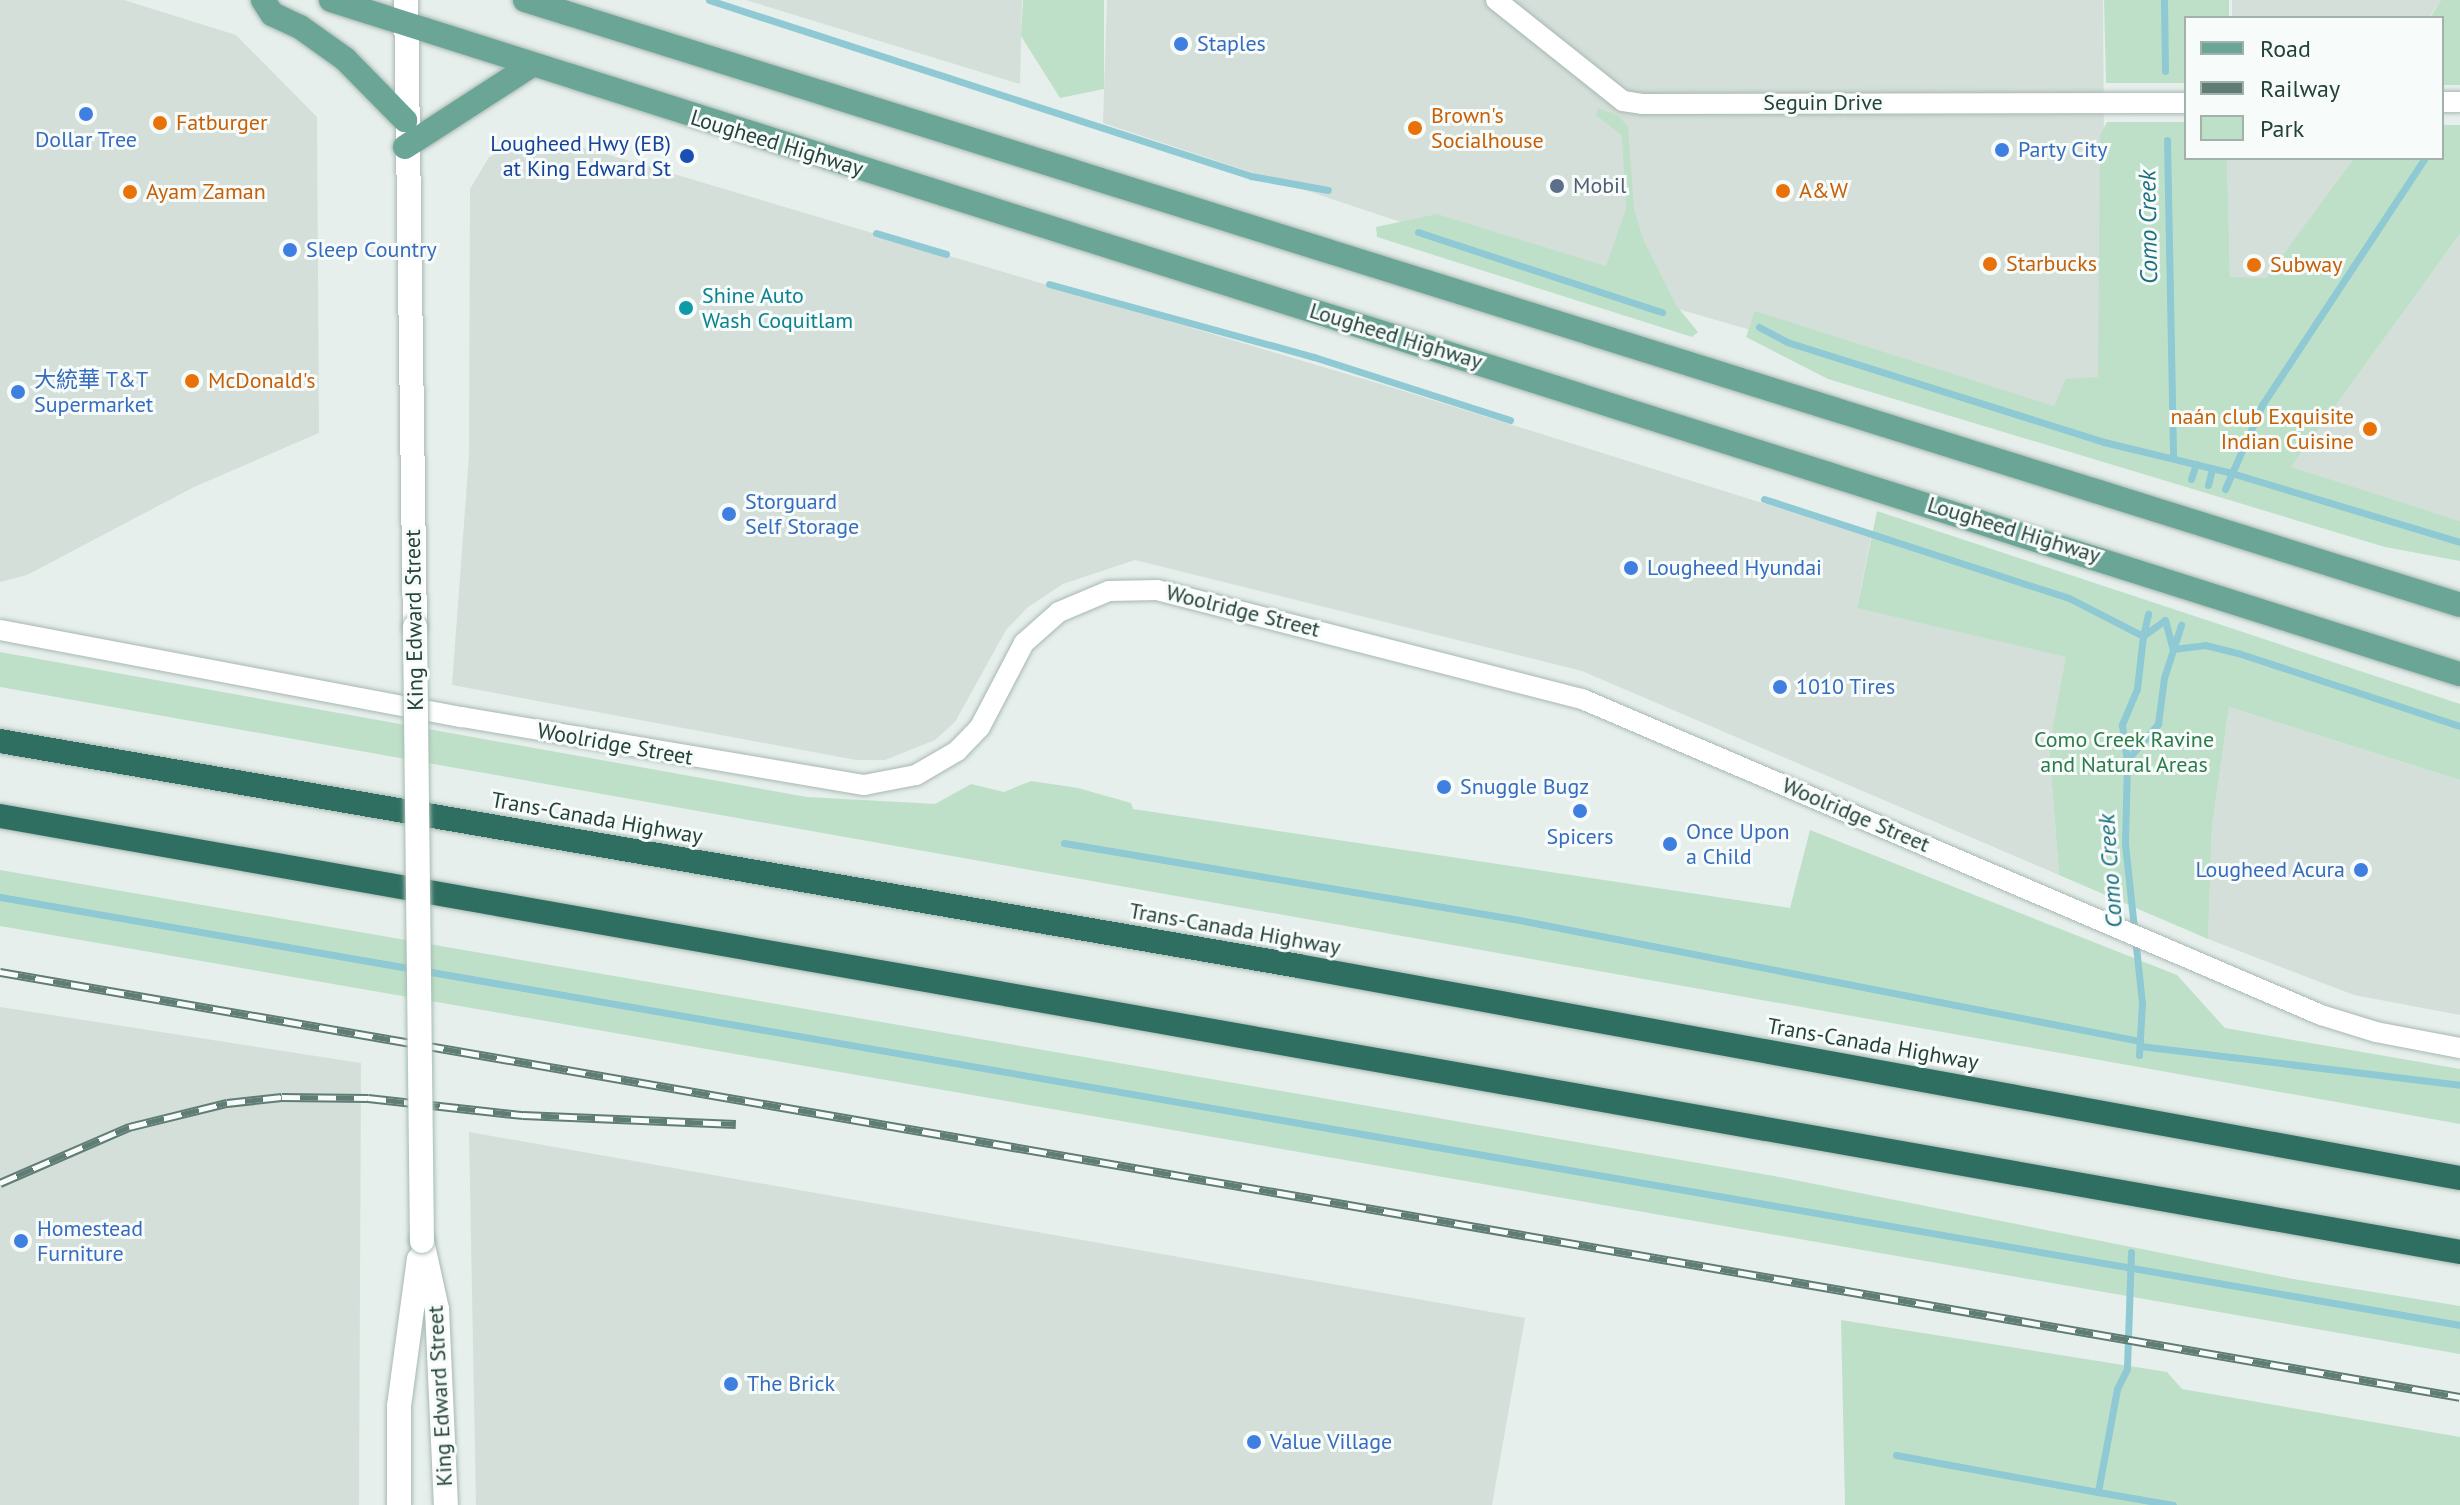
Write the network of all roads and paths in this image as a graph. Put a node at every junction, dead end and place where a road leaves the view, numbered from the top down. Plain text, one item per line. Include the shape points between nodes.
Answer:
1 (263, 0) edge
2 (331, 0) edge
3 (1496, 0) edge
4 (539, 2) edge
5 (406, 12) edge
6 (530, 66) junction
7 (2184, 103) edge
8 (405, 120) junction
9 (405, 147) junction
10 (2460, 605) edge
11 (0, 630) edge
12 (2460, 674) edge
13 (0, 741) edge
14 (0, 816) edge
15 (2460, 1048) edge
16 (2460, 1178) edge
17 (422, 1241) junction
18 (2460, 1252) edge
19 (399, 1505) edge
20 (446, 1505) edge

1 - 8 main road via 272,14 339,54
2 - 5 main road, Lougheed Highway
3 - 7 street, Seguin Drive via 1623,101 1642,104
4 - 10 main road
5 - 6 main road, Lougheed Highway
5 - 8 main road, King Edward Street
6 - 9 main road
6 - 12 main road, Lougheed Highway
8 - 9 main road, King Edward Street
9 - 17 main road, King Edward Street, bridge
11 - 15 street, Woolridge Street via 477,720 864,785 916,775 957,751 980,727 1024,643 1059,612 1109,591 1157,590 1582,699 2336,1020
13 - 16 highway, Trans-Canada Highway via 1266,960
14 - 18 highway
17 - 19 main road, King Edward Street via 399,1406
17 - 20 main road, King Edward Street via 437,1309

